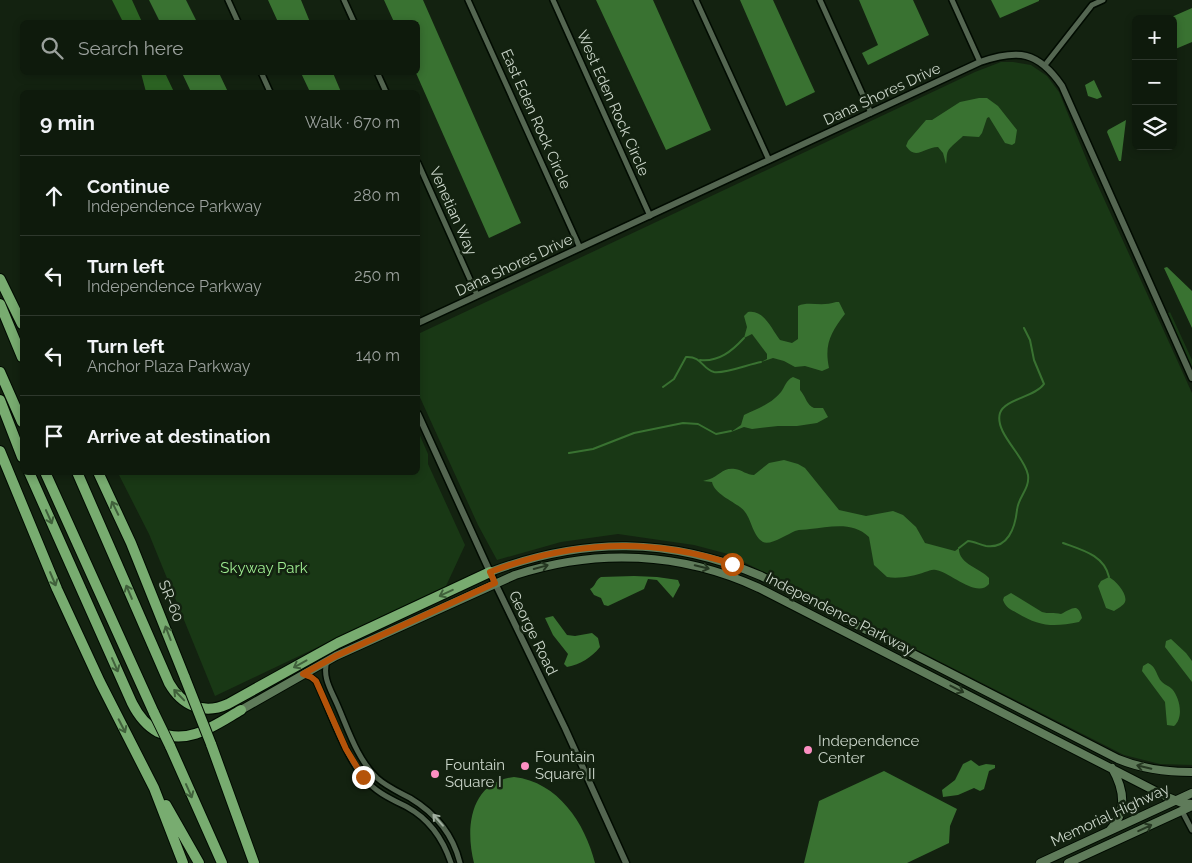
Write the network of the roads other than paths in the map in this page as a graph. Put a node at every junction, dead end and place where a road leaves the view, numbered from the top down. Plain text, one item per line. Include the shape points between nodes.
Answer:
1 (228, 0) edge
2 (344, 0) edge
3 (468, 0) edge
4 (554, 0) edge
5 (696, 0) edge
6 (820, 0) edge
7 (952, 0) edge
8 (1102, 0) edge
9 (1091, 3) edge
10 (237, 20) edge
11 (353, 20) edge
12 (980, 62) junction
13 (1045, 65) junction
14 (262, 75) edge
15 (378, 75) edge
16 (269, 90) edge
17 (385, 90) edge
18 (871, 113) junction
19 (769, 160) junction
20 (420, 168) edge
21 (650, 216) junction
22 (580, 248) junction
23 (0, 278) edge
24 (477, 296) junction
25 (0, 304) edge
26 (20, 320) edge
27 (420, 322) edge
28 (20, 352) edge
29 (0, 372) edge
30 (1192, 378) edge
31 (0, 400) edge
32 (0, 412) edge
33 (20, 417) edge
34 (420, 418) edge
35 (0, 451) edge
36 (20, 452) edge
37 (20, 454) edge
38 (30, 475) edge
39 (46, 475) edge
40 (78, 475) edge
41 (99, 475) edge
42 (490, 572) junction
43 (495, 583) junction
44 (327, 661) junction
45 (303, 674) junction
46 (241, 710) joint
47 (1112, 768) junction
48 (1192, 772) edge
49 (154, 788) junction
50 (1192, 794) edge
51 (1173, 802) junction
52 (1187, 807) edge
53 (1192, 830) edge
54 (1109, 831) junction
55 (1080, 845) junction
56 (1085, 855) junction
57 (254, 861) edge
58 (183, 863) edge
59 (199, 863) edge
60 (222, 863) edge
61 (451, 863) edge
62 (460, 863) edge
63 (626, 863) edge
64 (1040, 863) edge
65 (1068, 863) edge

1 - 10 street
2 - 11 street
3 - 22 street, East Eden Rock Circle
4 - 21 street, West Eden Rock Circle
5 - 19 street
6 - 18 street
7 - 12 street
8 - 9 street
9 - 13 street
12 - 13 street, Dana Shores Drive via 1013,54 1032,57
12 - 18 street, Dana Shores Drive
13 - 30 street, Dana Shores Drive via 1068,98
14 - 16 street
15 - 17 street
18 - 19 street, Dana Shores Drive
19 - 21 street, Dana Shores Drive
20 - 24 street, Venetian Way
21 - 22 street, Dana Shores Drive
22 - 24 street, Dana Shores Drive
23 - 26 highway
24 - 27 street, Dana Shores Drive
25 - 28 highway
29 - 33 highway
31 - 36 highway
32 - 37 highway
34 - 42 street, George Road
35 -> 49 highway via 57,589
38 -> 46 highway via 132,703 143,721 166,735 186,737
39 -> 60 highway, bridge
42 -> 40 highway via 338,643 228,704 212,709 200,708 181,699 169,683
57 -> 41 highway, SR-60 / SR-60, bridge via 132,543
42 - 43 street, George Road
48 -> 42 main road, Independence Parkway via 1152,769 1118,759 761,576 712,558 663,548 608,546 548,554
43 - 44 main road, Independence Parkway
43 -> 47 main road, Independence Parkway via 546,566 595,558 650,558 709,569 766,591
43 - 63 street, George Road
44 - 45 main road, Independence Parkway
62 -> 44 street via 453,842 432,814 378,779 365,764 325,677
45 - 46 main road, Independence Parkway
45 - 61 street via 316,681 363,777 379,792 428,823
47 - 51 main road, Independence Parkway
47 - 54 main road via 1123,797 1118,817
49 - 58 highway
49 - 59 highway
50 - 51 main road, Memorial Highway
50 - 52 main road
51 - 52 main road, Independence Parkway
51 - 54 main road, Memorial Highway
52 - 53 street
56 -> 52 main road, Memorial Highway
54 - 55 main road, Memorial Highway
55 - 56 main road
55 - 64 main road, Memorial Highway
56 - 65 main road, Memorial Highway

